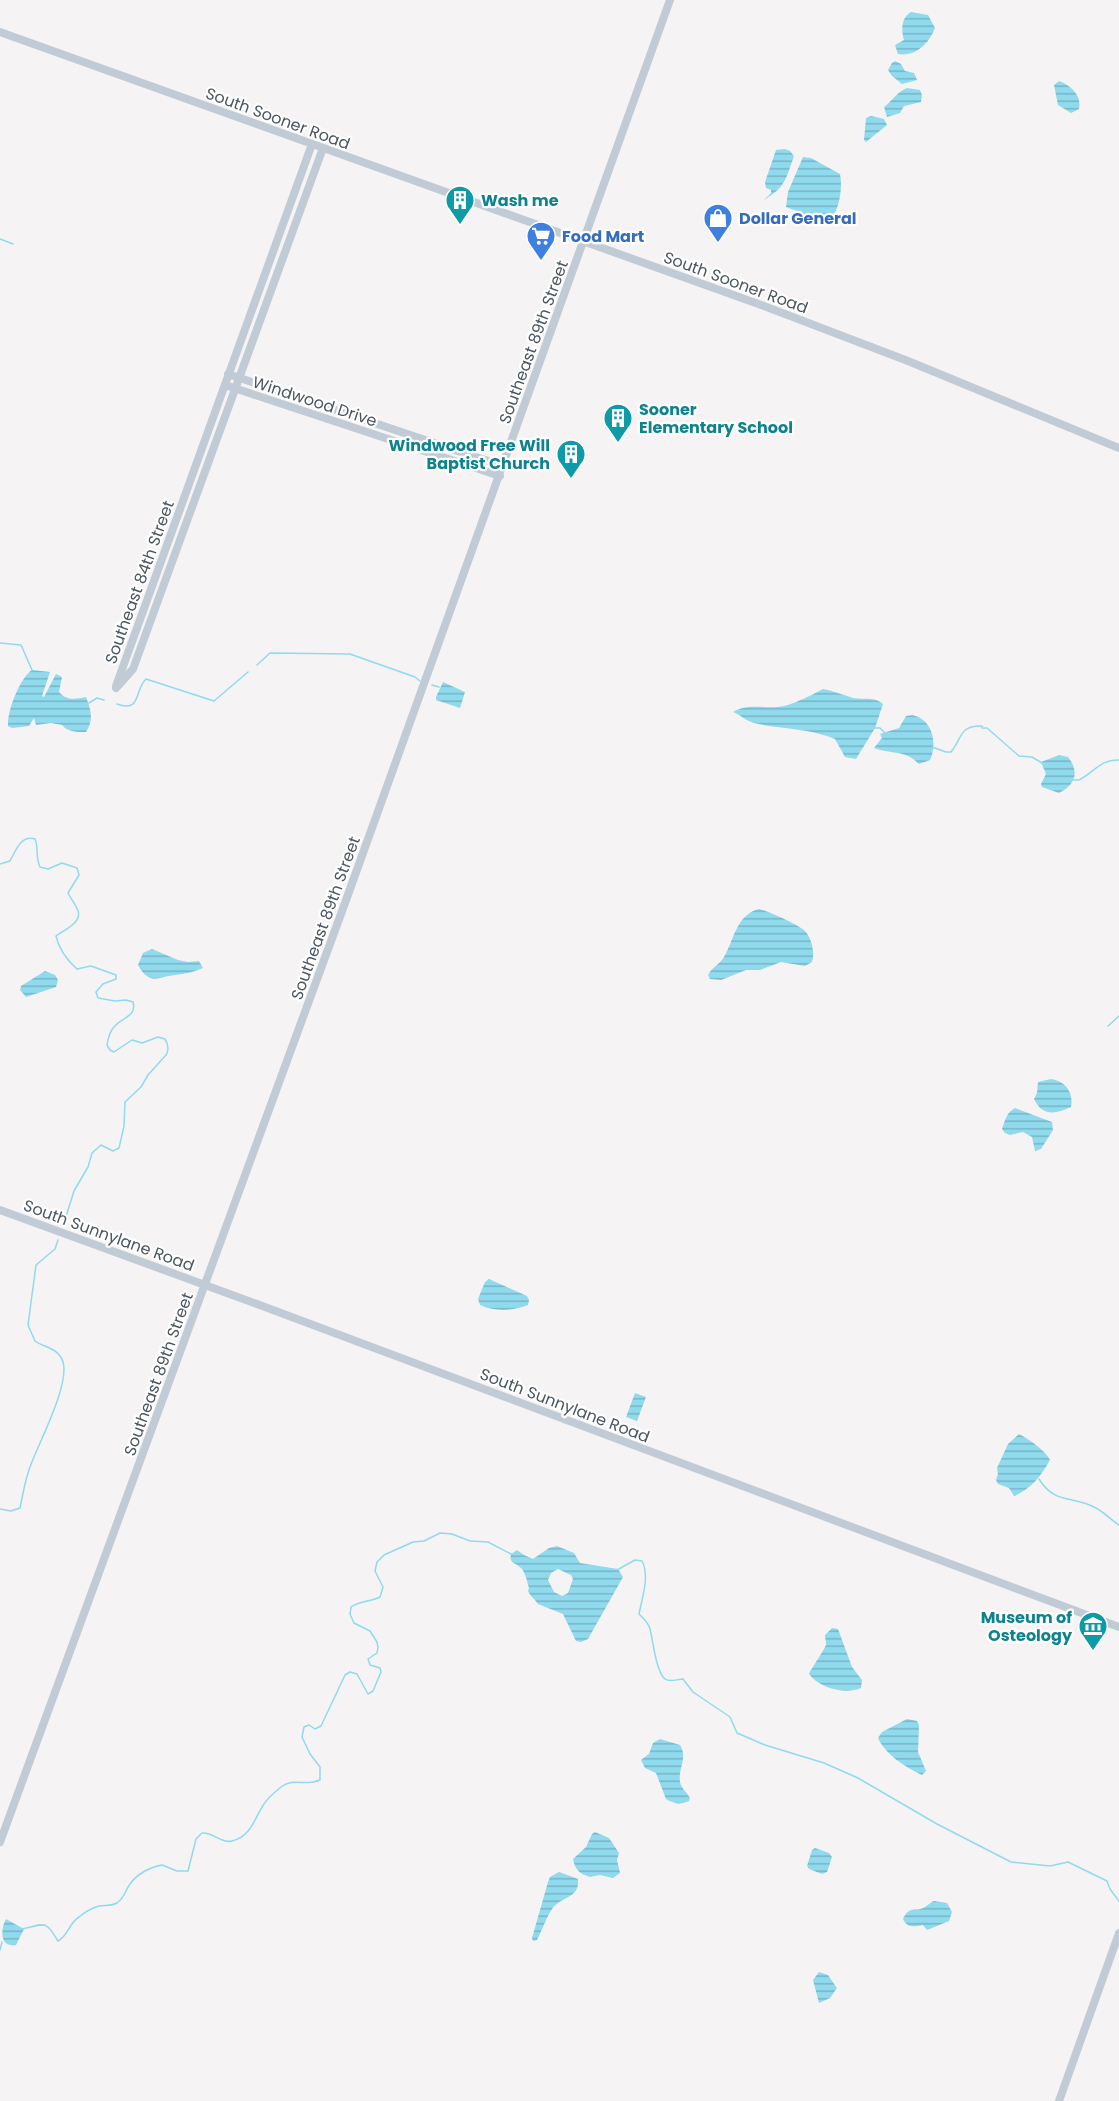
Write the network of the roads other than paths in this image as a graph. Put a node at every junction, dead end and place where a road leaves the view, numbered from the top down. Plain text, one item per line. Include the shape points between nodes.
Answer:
1 (670, 0) edge
2 (0, 32) edge
3 (312, 144) junction
4 (323, 148) junction
5 (583, 242) junction
6 (228, 374) junction
7 (239, 378) junction
8 (225, 385) junction
9 (235, 389) junction
10 (1119, 448) edge
11 (503, 466) junction
12 (500, 476) junction
13 (0, 1210) edge
14 (205, 1285) junction
15 (1119, 1627) edge
16 (0, 1842) edge
17 (1119, 1933) edge
18 (1059, 2101) edge

1 - 5 street, Southeast 89th Street
2 - 3 street, South Sooner Road
3 - 4 street, South Sooner Road
3 - 6 street, Southeast 84th Street
4 - 5 street, South Sooner Road
4 - 7 street, Southeast 84th Street
5 - 10 street, South Sooner Road via 875,348
5 - 11 street, Southeast 89th Street
6 - 7 street, Windwood Drive
6 - 8 street, Southeast 84th Street
7 - 9 street, Southeast 84th Street
7 - 11 street, Windwood Drive
8 - 9 street, Windwood Drive
8 - 9 street, Southeast 84th Street via 116,688 134,669
9 - 12 street, Windwood Drive
11 - 12 street, Southeast 89th Street
12 - 14 street, Southeast 89th Street
13 - 14 street, South Sunnylane Road
14 - 15 street, South Sunnylane Road
14 - 16 street, Southeast 89th Street
17 - 18 street

